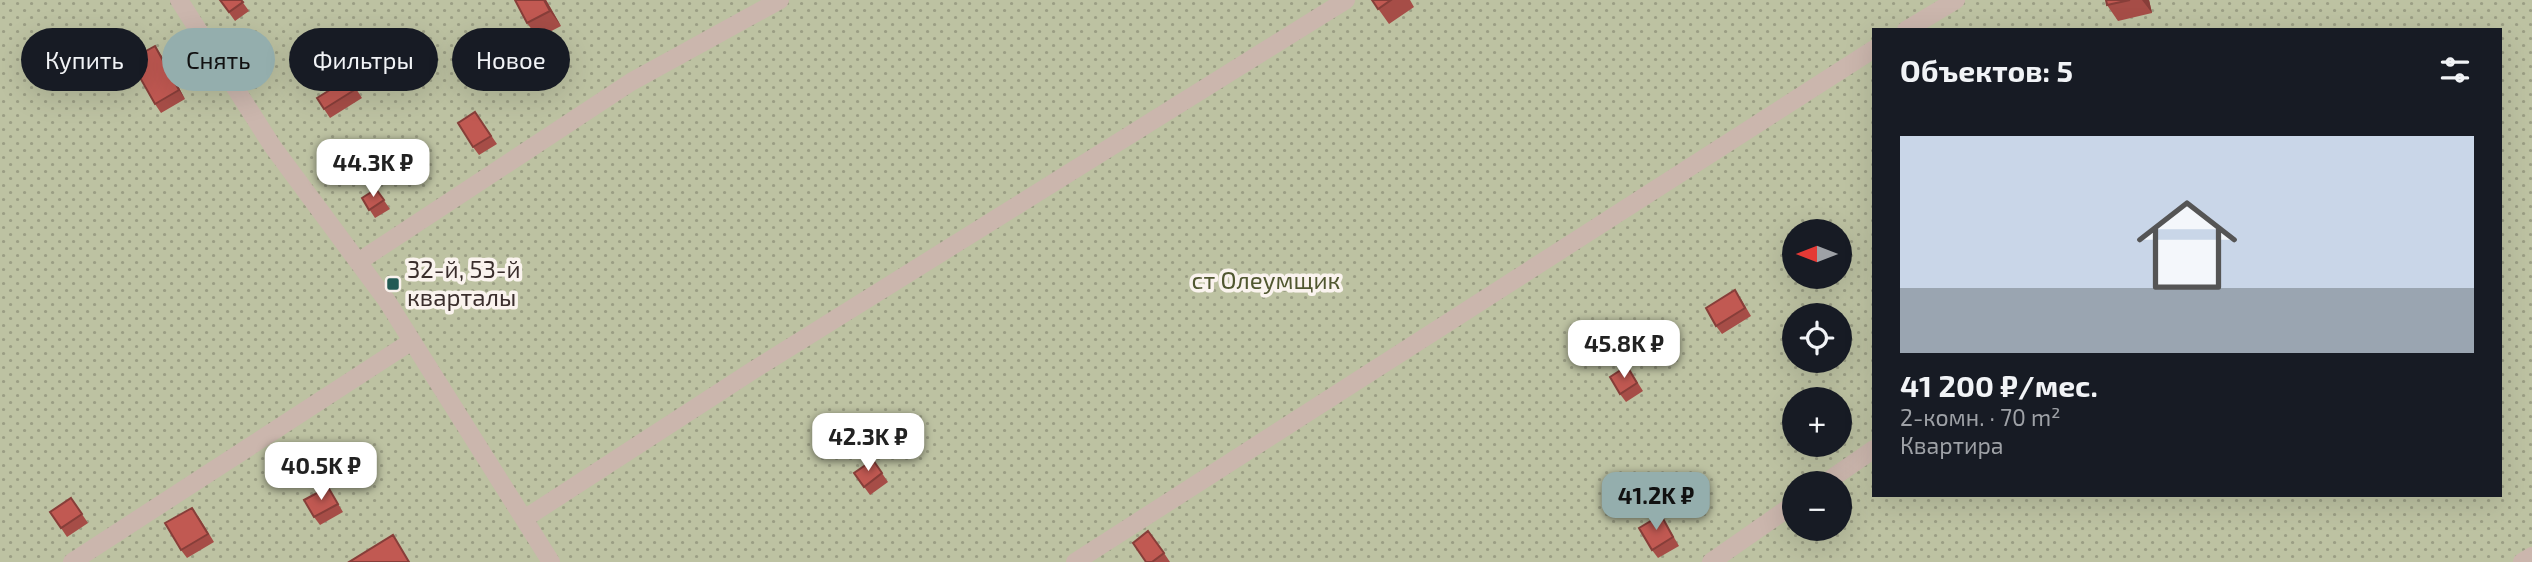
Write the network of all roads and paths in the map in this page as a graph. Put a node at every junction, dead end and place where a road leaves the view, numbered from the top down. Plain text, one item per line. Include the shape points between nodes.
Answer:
1 (179, 0) edge
2 (780, 0) edge
3 (1346, 0) edge
4 (1956, 0) edge
5 (1909, 28) edge
6 (1872, 50) edge
7 (358, 262) junction
8 (412, 341) junction
9 (1872, 450) edge
10 (1842, 471) edge
11 (1782, 512) edge
12 (524, 519) junction
13 (2532, 556) edge
14 (72, 562) edge
15 (551, 562) edge
16 (1075, 562) edge
17 (1711, 562) edge
18 (2522, 562) edge

1 - 7 lane via 273,147
2 - 7 lane via 631,82
3 - 12 lane via 763,363
4 - 5 lane
6 - 16 lane
7 - 8 lane
8 - 12 lane
8 - 14 lane
9 - 10 lane
11 - 17 lane
12 - 15 lane
13 - 18 lane

